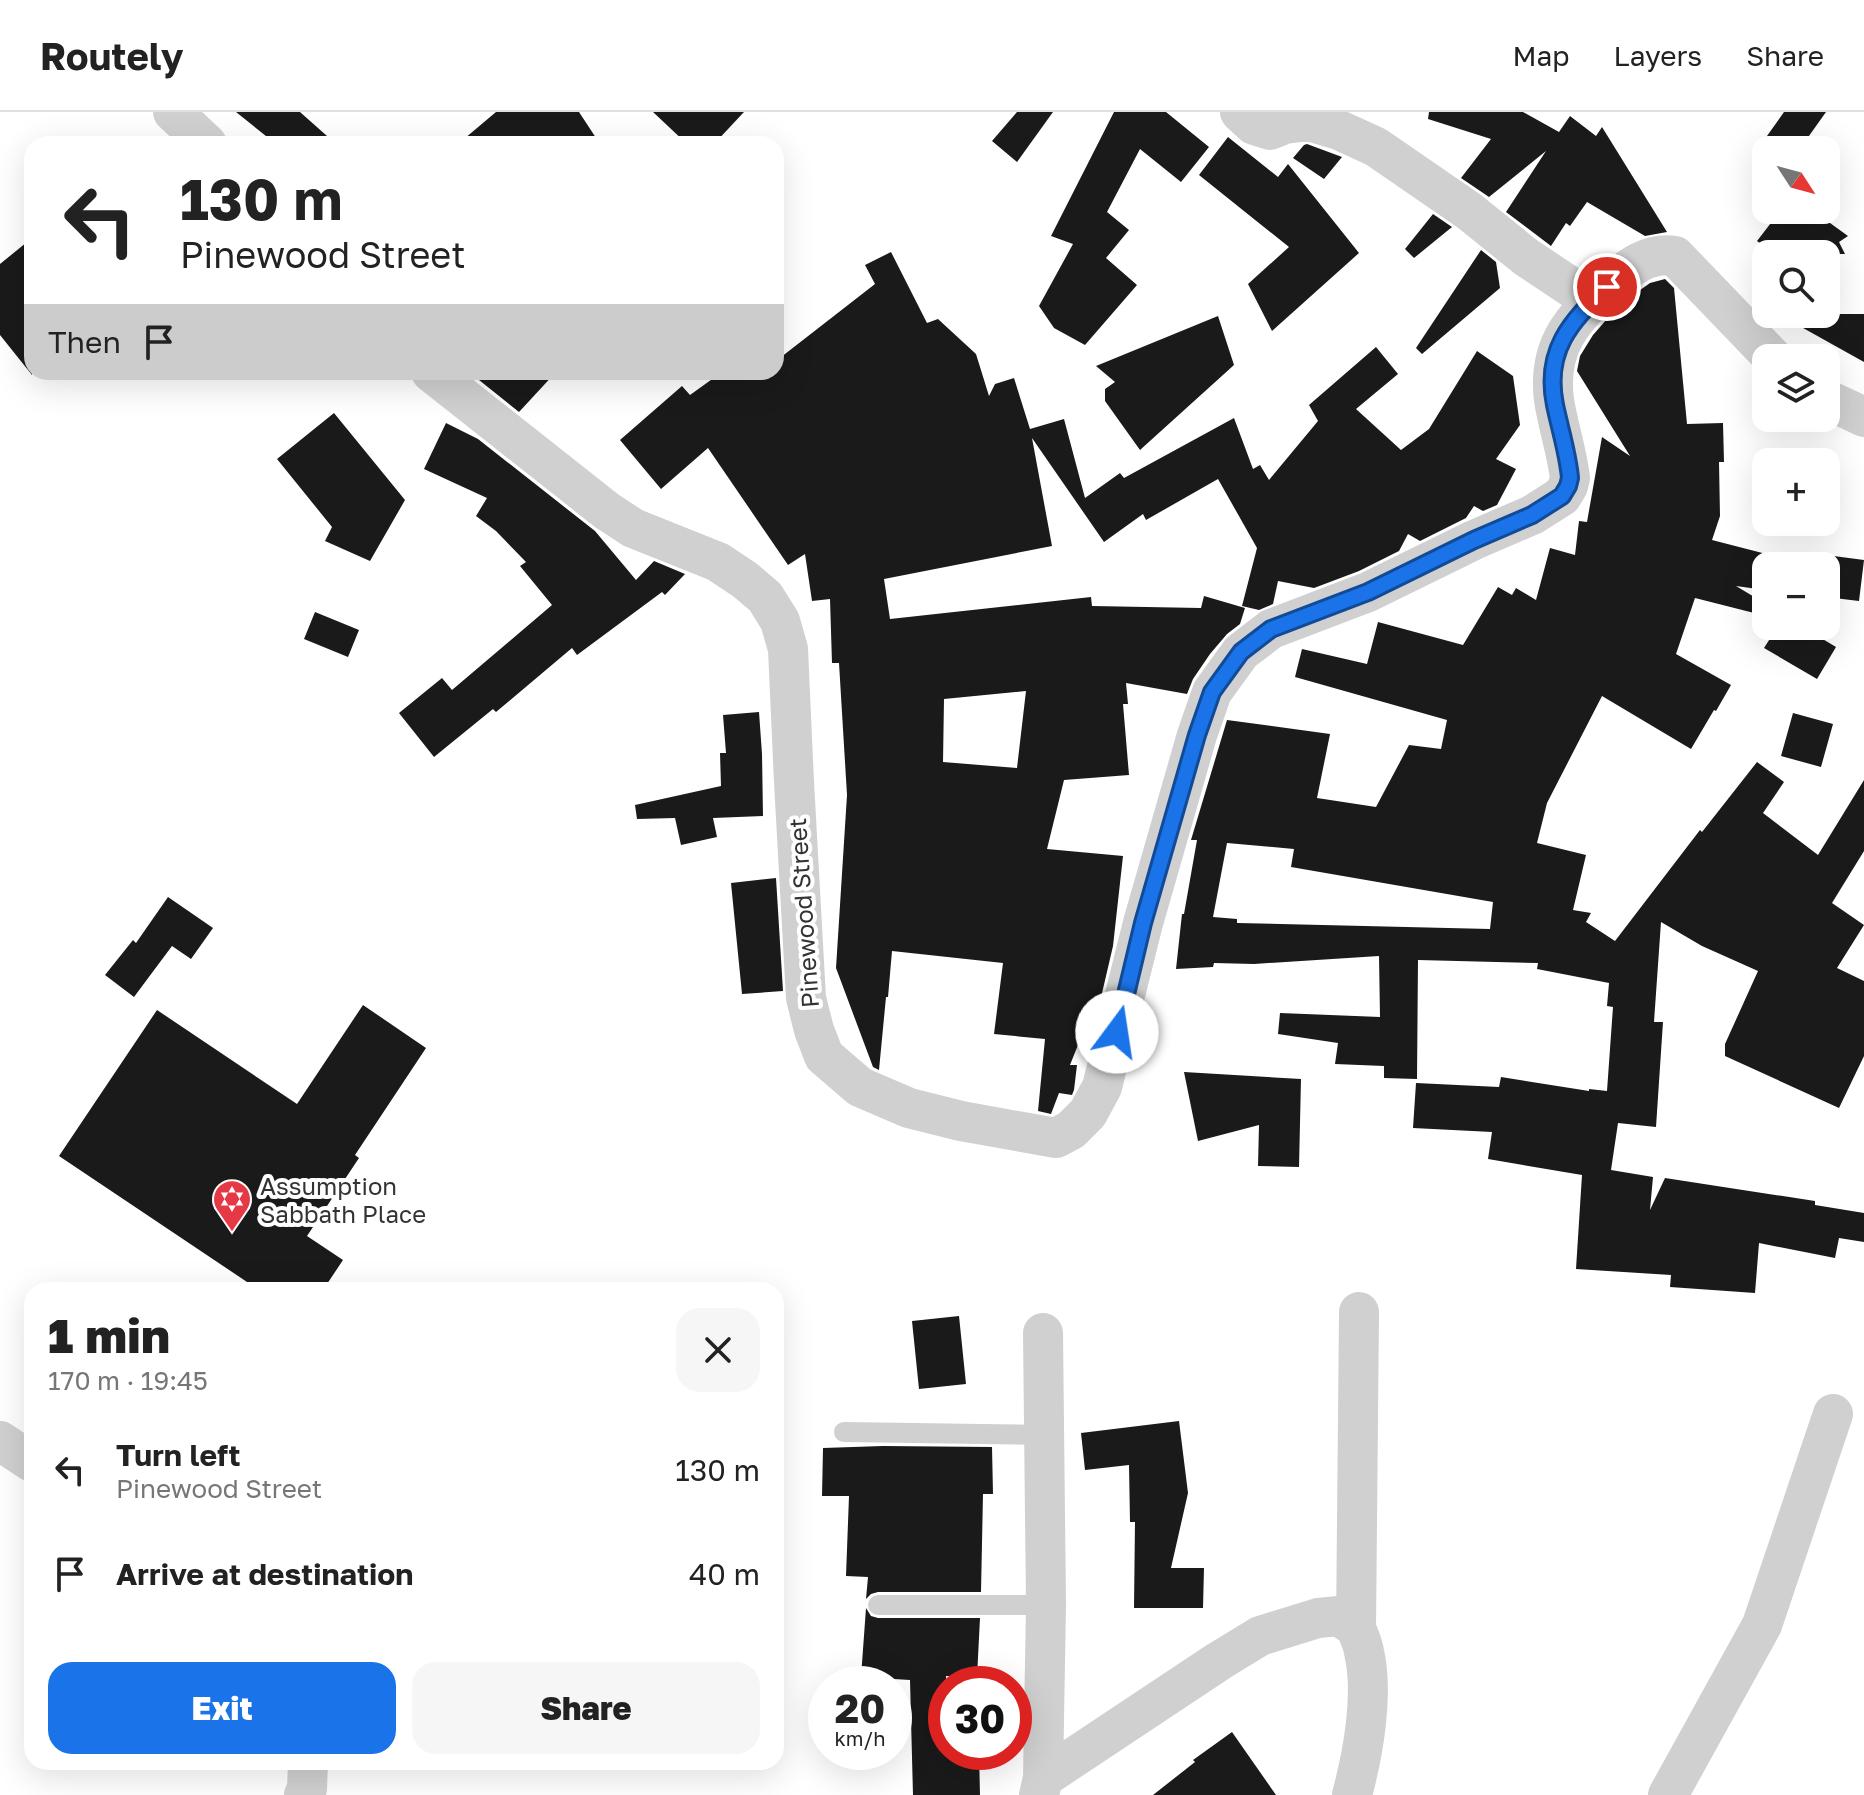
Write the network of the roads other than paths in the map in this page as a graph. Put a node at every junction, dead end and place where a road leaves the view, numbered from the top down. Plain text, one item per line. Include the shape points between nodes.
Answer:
1 (173, 112) edge
2 (1240, 112) edge
3 (198, 136) edge
4 (1592, 301) junction
5 (1760, 344) edge
6 (441, 380) edge
7 (1840, 406) edge
8 (1864, 417) edge
9 (1359, 1312) dead end
10 (1043, 1333) dead end
11 (1833, 1414) dead end
12 (844, 1432) dead end
13 (1043, 1435) junction
14 (0, 1441) edge
15 (24, 1457) edge
16 (878, 1605) dead end
17 (1046, 1605) junction
18 (1356, 1628) junction
19 (308, 1770) edge
20 (1041, 1787) edge
21 (304, 1795) edge
22 (1352, 1795) edge
23 (1668, 1795) edge

1 - 3 street
2 - 4 street via 1270,130 1309,121 1376,147
4 - 5 street, Pinewood Street via 1640,260 1675,256
4 - 6 street, Pinewood Street via 1563,338 1553,363 1554,400 1570,478 1562,496 1368,592 1271,629 1241,652 1212,692 1147,909 1102,1087 1088,1113 1056,1138 909,1108 860,1087 824,1056 806,998 788,649 780,621 765,597 745,580 718,562 633,528 607,511
7 - 8 street
9 - 18 street
10 - 13 street
11 - 23 street via 1762,1625
12 - 13 lane
13 - 17 street
14 - 15 street
16 - 17 lane
17 - 20 street
18 - 20 street via 1339,1616 1260,1636
18 - 22 street via 1365,1653 1368,1701
19 - 21 street

